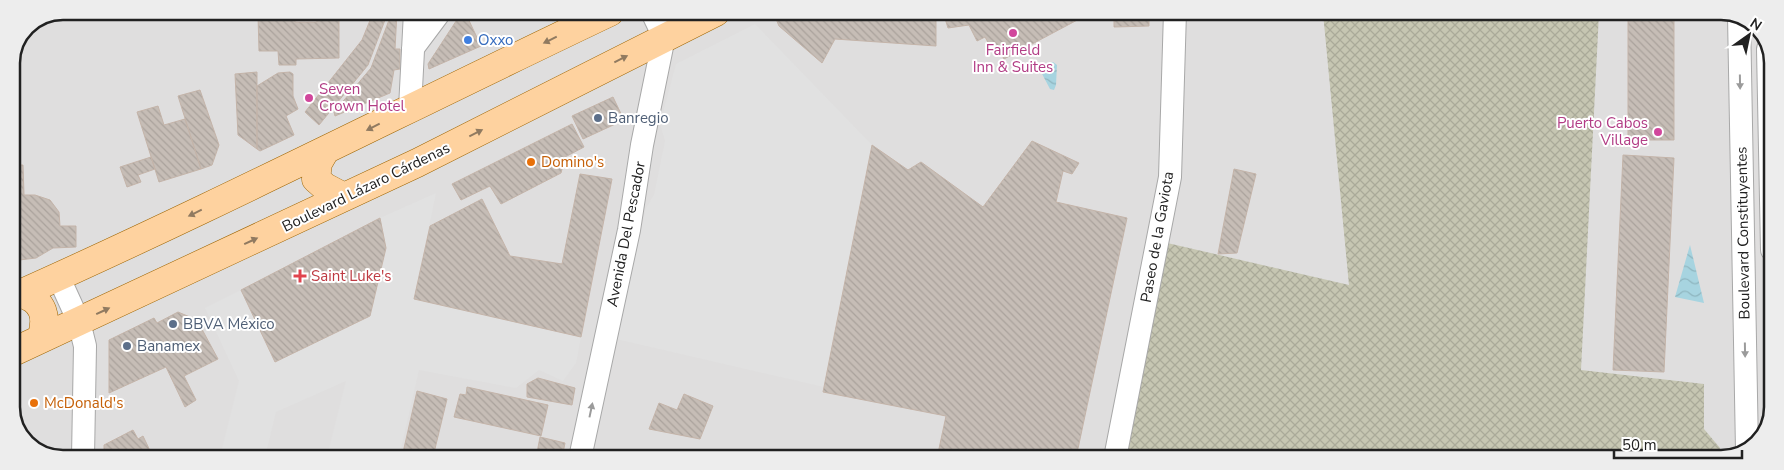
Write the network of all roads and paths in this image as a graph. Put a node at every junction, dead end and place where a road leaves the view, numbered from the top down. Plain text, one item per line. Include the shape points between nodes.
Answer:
1 (414, 20) edge
2 (434, 20) edge
3 (593, 20) edge
4 (656, 20) edge
5 (699, 20) edge
6 (1175, 20) edge
7 (1739, 24) edge
8 (664, 37) junction
9 (413, 48) junction
10 (410, 108) junction
11 (325, 151) junction
12 (344, 197) junction
13 (60, 278) junction
14 (20, 295) edge
15 (20, 296) edge
16 (79, 322) junction
17 (41, 339) junction
18 (20, 349) edge
19 (1747, 441) edge
20 (82, 450) edge
21 (582, 450) edge
22 (1117, 450) edge

1 - 9 street
2 - 9 street
3 -> 10 main road
4 - 8 street
5 - 8 main road, Boulevard Lázaro Cárdenas
6 - 22 street, Paseo de la Gaviota via 1170,177
7 -> 19 street, Boulevard Constituyentes
12 -> 8 main road, Boulevard Lázaro Cárdenas
21 -> 8 street, Avenida Del Pescador via 629,230
9 - 10 street
10 -> 11 main road
11 - 12 main road via 318,163 316,179
11 -> 13 main road
16 -> 12 main road, Boulevard Lázaro Cárdenas
13 - 14 main road
13 - 16 street
15 - 17 main road via 32,297 44,310
16 - 17 main road, Boulevard Lázaro Cárdenas
16 - 20 street via 85,346
17 - 18 main road, Boulevard Lázaro Cárdenas

